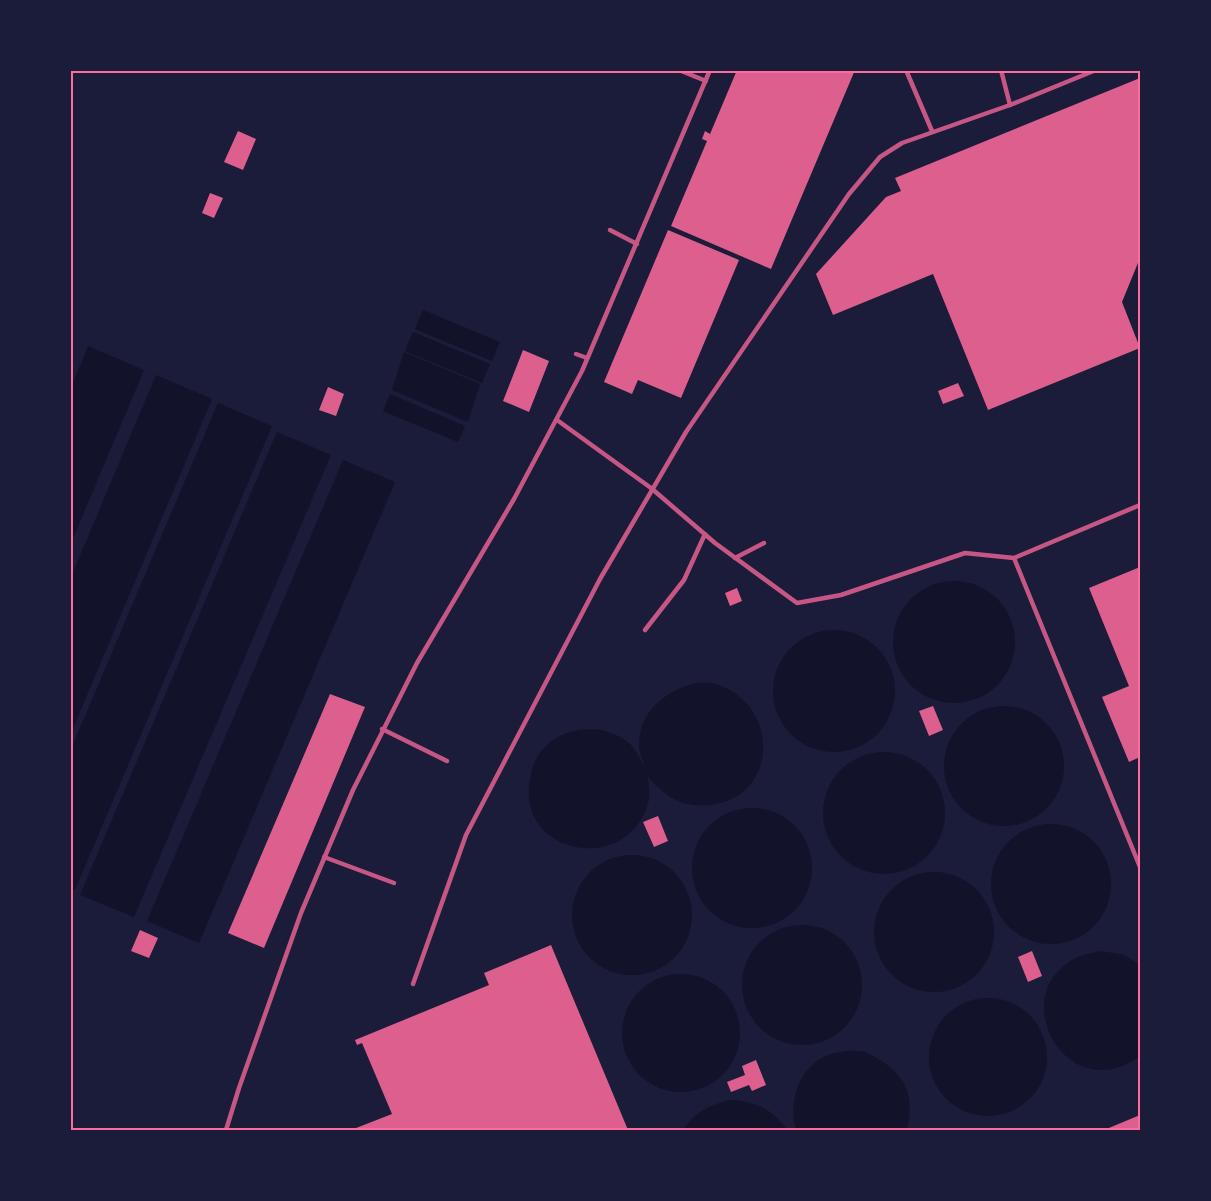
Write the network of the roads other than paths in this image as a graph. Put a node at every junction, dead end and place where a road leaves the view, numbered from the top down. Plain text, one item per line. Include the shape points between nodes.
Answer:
1 (679, 70) edge
2 (710, 70) edge
3 (906, 70) edge
4 (1001, 70) edge
5 (1096, 70) edge
6 (706, 81) junction
7 (1010, 105) junction
8 (932, 131) junction
9 (610, 230) dead end
10 (638, 244) junction
11 (576, 354) dead end
12 (587, 358) junction
13 (557, 420) junction
14 (651, 488) junction
15 (1140, 505) edge
16 (705, 534) junction
17 (764, 543) dead end
18 (735, 558) junction
19 (1014, 558) junction
20 (645, 630) dead end
21 (382, 729) junction
22 (447, 761) dead end
23 (324, 857) junction
24 (1140, 867) edge
25 (394, 883) dead end
26 (412, 984) dead end
27 (226, 1131) edge

1 - 6 lane
2 - 6 lane
3 - 8 lane
4 - 7 lane
5 - 7 lane
6 - 10 lane
7 - 8 lane
8 - 14 lane via 880,157 849,194
9 - 10 lane
10 - 12 lane
11 - 12 lane
12 - 13 lane
13 - 14 lane
13 - 21 lane
14 - 16 lane
14 - 26 lane via 481,803
15 - 19 lane
16 - 18 lane
16 - 20 lane via 684,580
17 - 18 lane
18 - 19 lane via 797,603 841,595 965,553
19 - 24 lane
21 - 22 lane
21 - 23 lane
23 - 25 lane
23 - 27 lane

